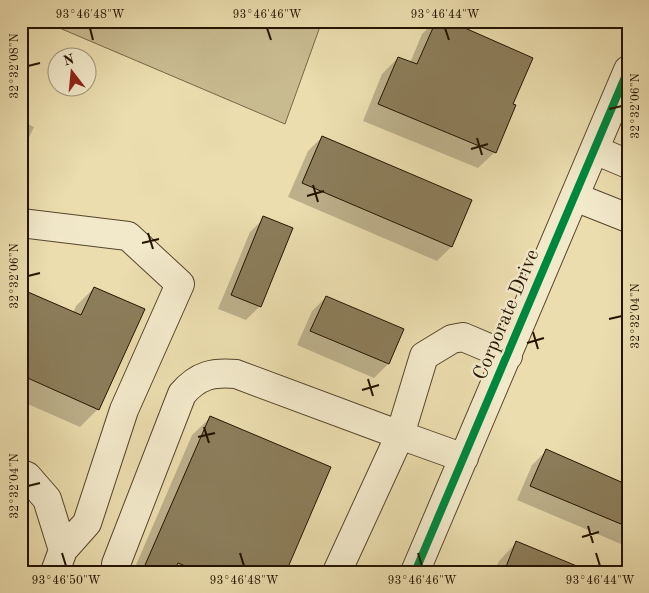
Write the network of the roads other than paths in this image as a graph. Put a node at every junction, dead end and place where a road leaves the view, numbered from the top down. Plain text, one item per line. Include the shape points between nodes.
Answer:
1 (628, 70) edge
2 (594, 150) junction
3 (628, 164) edge
4 (576, 197) junction
5 (628, 218) edge
6 (21, 223) edge
7 (508, 356) junction
8 (400, 435) junction
9 (464, 458) junction
10 (21, 474) edge
11 (59, 561) edge
12 (116, 572) edge
13 (337, 572) edge
14 (415, 572) edge

1 - 2 street, Corporate Drive
2 - 3 street
2 - 4 street, Corporate Drive
4 - 5 street
4 - 7 street, Corporate Drive
6 - 11 street via 128,236 180,284 124,410 87,523
7 - 8 street via 463,338 452,339 424,356
7 - 9 street, Corporate Drive
8 - 9 street
8 - 12 street via 236,374 217,373 192,382 182,394 116,564
8 - 13 street
9 - 14 street, Corporate Drive
10 - 11 street via 27,476 47,499

